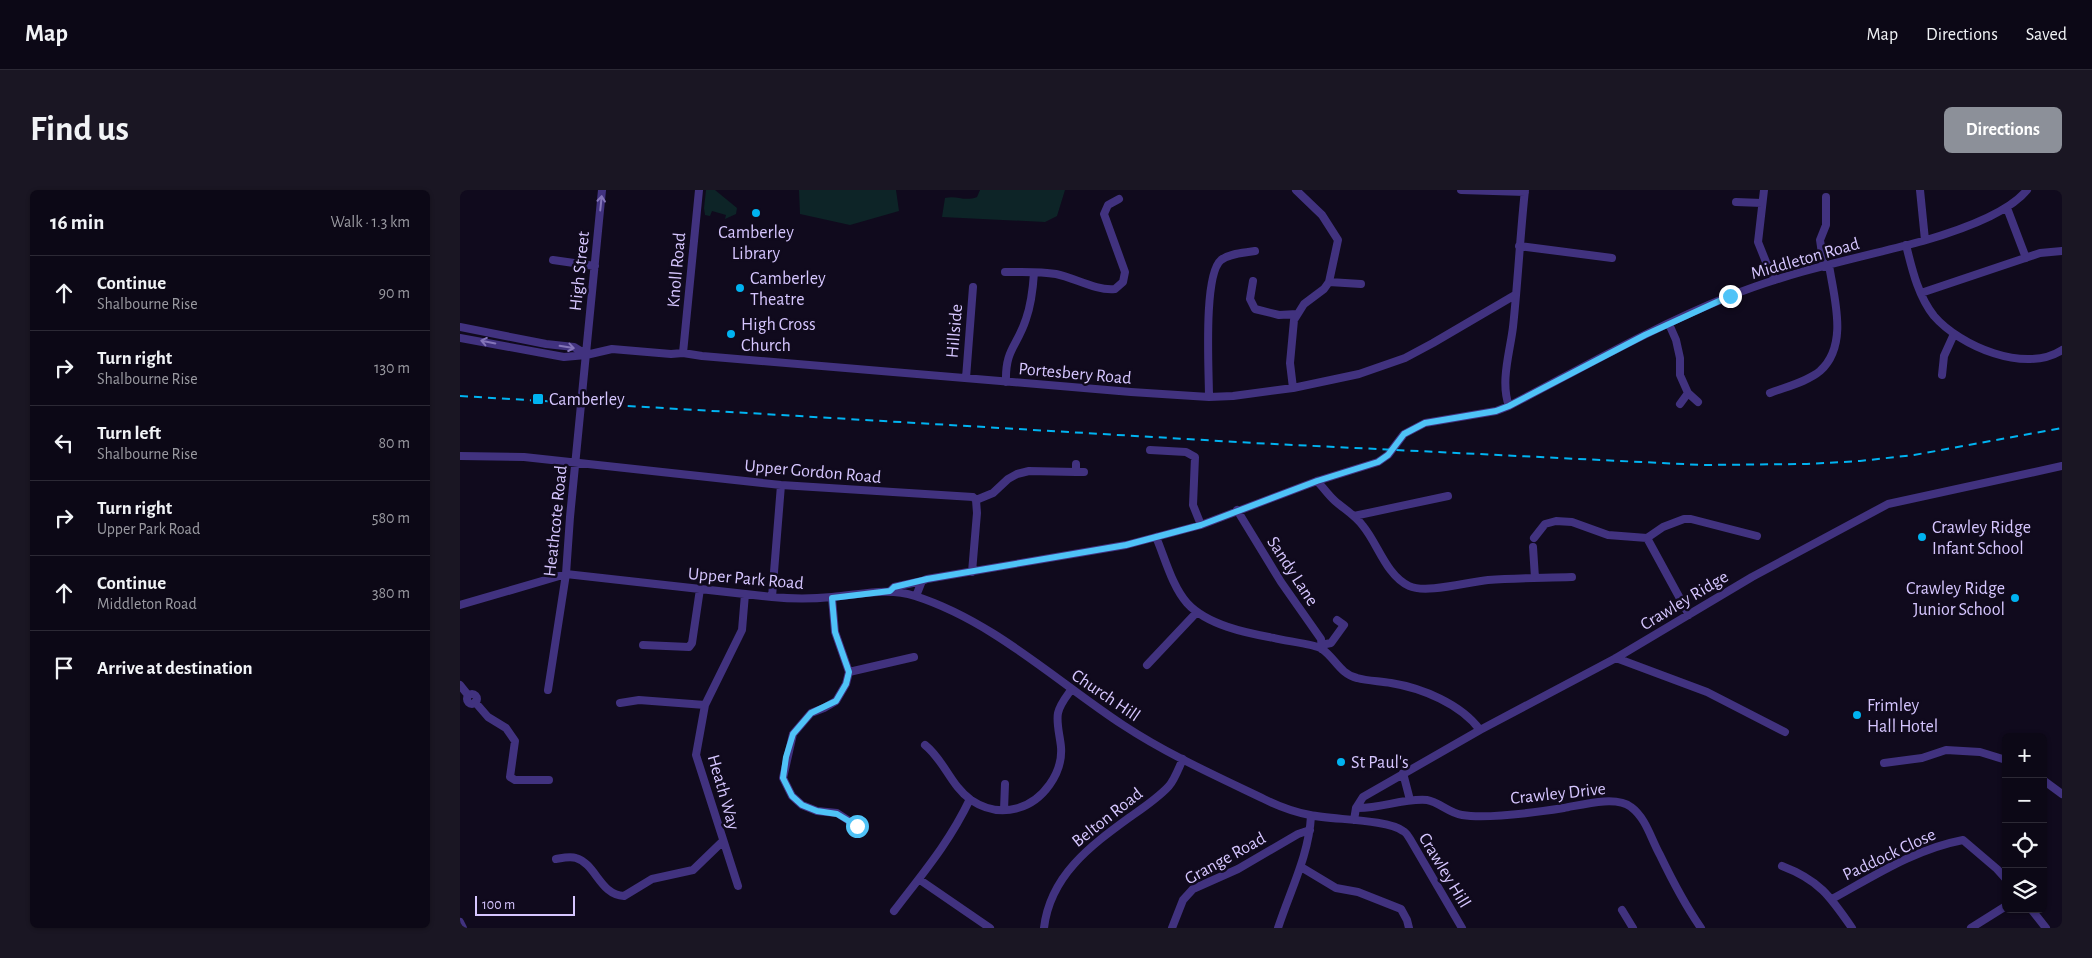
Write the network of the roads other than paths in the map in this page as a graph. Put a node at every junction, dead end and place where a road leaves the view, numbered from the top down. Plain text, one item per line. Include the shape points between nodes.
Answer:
1 (602, 190) edge
2 (699, 190) edge
3 (1296, 190) edge
4 (1461, 190) edge
5 (1764, 190) edge
6 (1920, 190) edge
7 (2027, 190) edge
8 (1525, 191) edge
9 (1826, 197) dead end
10 (1119, 199) dead end
11 (1736, 202) dead end
12 (1762, 203) junction
13 (2007, 208) junction
14 (1926, 240) junction
15 (1906, 245) junction
16 (1519, 246) junction
17 (1255, 251) dead end
18 (2062, 251) edge
19 (1612, 258) dead end
20 (2026, 258) junction
21 (553, 260) dead end
22 (595, 266) junction
23 (1826, 266) junction
24 (1005, 272) dead end
25 (1034, 273) junction
26 (1775, 280) junction
27 (1253, 281) dead end
28 (1329, 282) junction
29 (1361, 284) dead end
30 (973, 286) dead end
31 (1921, 293) junction
32 (1515, 295) junction
33 (1297, 314) junction
34 (1669, 324) junction
35 (460, 327) edge
36 (1954, 334) junction
37 (460, 338) edge
38 (546, 344) junction
39 (2062, 350) edge
40 (545, 353) junction
41 (683, 353) junction
42 (586, 355) junction
43 (1942, 375) dead end
44 (966, 378) junction
45 (1006, 382) junction
46 (1293, 388) junction
47 (1688, 393) junction
48 (1770, 393) dead end
49 (1209, 397) junction
50 (1698, 402) dead end
51 (1680, 404) dead end
52 (1509, 406) junction
53 (1150, 450) dead end
54 (1388, 455) joint
55 (460, 456) edge
56 (576, 462) junction
57 (2062, 466) edge
58 (1078, 469) dead end
59 (1317, 481) junction
60 (781, 485) junction
61 (1448, 496) dead end
62 (976, 500) junction
63 (1237, 510) junction
64 (1354, 516) junction
65 (1751, 524) dead end
66 (1201, 525) junction
67 (1748, 533) junction
68 (1758, 536) dead end
69 (1156, 537) junction
70 (1534, 538) dead end
71 (1646, 538) junction
72 (1533, 547) dead end
73 (972, 572) junction
74 (566, 574) junction
75 (1572, 577) dead end
76 (1535, 578) junction
77 (922, 581) junction
78 (700, 589) junction
79 (890, 591) junction
80 (745, 594) junction
81 (916, 596) junction
82 (772, 597) junction
83 (832, 598) junction
84 (460, 605) edge
85 (1197, 612) junction
86 (1689, 615) junction
87 (1337, 620) dead end
88 (643, 645) dead end
89 (1322, 647) junction
90 (914, 658) dead end
91 (1616, 658) junction
92 (1147, 665) dead end
93 (849, 672) junction
94 (460, 685) edge
95 (548, 690) dead end
96 (1071, 690) junction
97 (620, 703) dead end
98 (705, 704) junction
99 (1480, 730) junction
100 (1785, 732) dead end
101 (925, 745) dead end
102 (2002, 758) edge
103 (1183, 759) junction
104 (1884, 763) dead end
105 (1403, 773) junction
106 (549, 780) dead end
107 (2047, 783) edge
108 (995, 789) dead end
109 (2062, 794) edge
110 (970, 799) junction
111 (1410, 800) junction
112 (1356, 808) junction
113 (1004, 810) junction
114 (1311, 816) junction
115 (1354, 820) junction
116 (857, 826) dead end
117 (1310, 830) junction
118 (723, 841) junction
119 (556, 859) dead end
120 (1782, 866) dead end
121 (1301, 867) junction
122 (2002, 875) edge
123 (920, 880) junction
124 (738, 886) dead end
125 (1832, 899) junction
126 (2002, 909) edge
127 (1622, 910) dead end
128 (894, 911) dead end
129 (2034, 913) edge
130 (460, 922) edge
131 (1632, 926) edge
132 (463, 928) edge
133 (990, 928) edge
134 (1044, 928) edge
135 (1172, 928) edge
136 (1278, 928) edge
137 (1409, 928) edge
138 (1462, 928) edge
139 (1623, 928) edge
140 (1701, 928) edge
141 (1852, 928) edge
142 (1971, 928) edge
143 (2046, 928) edge

22 -> 1 street, High Street
2 - 41 street, Knoll Road
3 - 28 street via 1322,215 1338,240
4 - 8 street
5 - 12 street
6 - 14 street
7 - 13 street, Middleton Road
8 - 16 street
9 - 23 street via 1826,225 1820,240
10 - 25 street via 1108,205 1104,214 1125,272 1121,285 1115,289 1100,289 1063,276
11 - 12 street
12 - 26 street via 1758,242
13 - 14 street, Middleton Road via 1950,234
13 - 20 street
14 - 15 street, Middleton Road
15 - 23 street, Middleton Road
15 - 31 street
16 - 19 street
16 - 32 street
17 - 49 street via 1235,254 1222,260 1216,268 1211,284 1209,319
18 - 20 street
20 - 31 street
21 - 22 street
22 - 42 street, High Street
23 - 26 street, Middleton Road
23 - 48 street via 1838,329 1832,353 1819,372
24 - 25 street
25 - 45 street via 1027,318 1009,352
26 - 34 street, Middleton Road
27 - 33 street via 1250,299 1255,309 1279,315
28 - 29 street
28 - 33 street
30 - 44 street, Hillside
31 - 36 street via 1934,316
32 - 46 street, Portesbery Road via 1405,358 1359,374
32 - 52 street via 1504,394
33 - 46 street via 1291,332
34 - 47 street via 1680,358 1680,374
34 - 52 street, Middleton Road
35 - 38 street
36 - 39 street via 1982,348 2025,360
36 - 43 street via 1944,356
40 -> 37 street, Portesbery Road
38 - 40 street
38 -> 42 street via 574,348
40 - 42 street, Portesbery Road via 564,357
41 - 42 street, Portesbery Road via 612,349
41 - 44 street, Portesbery Road
42 - 56 street, Heathcote Road
44 - 45 street, Portesbery Road
45 - 49 street, Portesbery Road
46 - 49 street, Portesbery Road
47 - 50 street
47 - 51 street
52 - 54 street, Middleton Road via 1425,423 1406,432
53 - 66 street via 1186,452 1195,457 1192,505
54 - 59 street, Upper Park Road via 1384,460
55 - 56 street, Upper Gordon Road
56 - 60 street, Upper Gordon Road
56 - 74 street, Heathcote Road
57 - 86 street, Crawley Ridge via 1888,504
58 - 62 street via 1017,474 994,493
59 - 63 street, Upper Park Road
59 - 64 street via 1334,501
60 - 62 street, Upper Gordon Road
60 - 82 street
61 - 64 street
62 - 73 street
63 - 66 street, Upper Park Road
63 - 89 street, Sandy Lane via 1320,639
64 - 76 street via 1364,526 1377,551 1401,581 1410,587 1431,588 1487,580
65 - 67 street
66 - 69 street, Upper Park Road
67 - 68 street
67 - 71 street via 1701,520 1684,519
69 - 73 street, Upper Park Road
69 - 85 street via 1176,584 1186,602
70 - 71 street via 1545,524 1556,521 1572,522 1608,535
71 - 86 street
72 - 76 street
73 - 77 street, Upper Park Road
74 - 78 street, Upper Park Road
74 - 84 street
74 - 95 street, Heathcote Road
75 - 76 street
77 - 79 street, Upper Park Road via 894,587
77 - 81 street
78 - 80 street, Upper Park Road
78 - 88 street via 689,647
79 - 81 street, Church Hill
79 - 83 street, Upper Park Road
80 - 82 street, Upper Park Road
80 - 98 street, Heath Way via 742,630
81 - 96 street, Church Hill via 987,631
82 - 83 street, Upper Park Road
83 - 93 street via 835,632
85 - 89 street via 1227,626
85 - 92 street
86 - 91 street, Crawley Ridge
87 - 89 street via 1344,626 1331,643
89 - 99 street, Sandy Lane via 1345,673 1355,678 1399,685 1432,697 1456,708
90 - 93 street
91 - 99 street, Crawley Ridge
91 - 100 street via 1707,692
93 - 116 street via 836,701 811,713 793,734 783,778 792,796 802,805 837,814
94 - 106 street via 468,695 468,701 475,702 506,728 515,741 510,777 515,780
96 - 103 street, Church Hill via 1124,726
96 - 113 street via 1057,714 1062,750 1047,790 1022,807
97 - 98 street via 639,700
98 - 118 street, Heath Way via 696,755
99 - 105 street, Crawley Ridge
101 - 110 street
102 - 104 street via 1980,752 1946,750 1922,758
103 - 114 street, Church Hill via 1266,800
103 - 134 street, Belton Road via 1170,785 1074,862 1052,895
105 - 111 street
105 - 112 street, Crawley Ridge via 1362,797
107 - 109 street
108 - 113 street via 1004,787
110 - 113 street via 988,810
110 - 123 street
111 - 112 street, Crawley Drive via 1372,809
111 - 140 street, Crawley Drive via 1430,800 1449,811 1478,816 1600,802 1627,804 1641,817 1685,904
112 - 115 street
114 - 115 street, Crawley Hill
114 - 117 street
115 - 138 street, Crawley Hill via 1402,830
117 - 121 street
117 - 135 street, Grange Road via 1193,890 1183,900
118 - 119 street via 693,870 652,879 624,896 612,893 584,862 576,858
118 - 124 street, Heath Way
120 - 125 street via 1814,882
121 - 136 street
121 - 137 street via 1336,888 1401,909
122 - 125 street, Paddock Close via 1962,840 1909,857
123 - 128 street
123 - 133 street
125 - 141 street
126 - 142 street
127 - 131 street
129 - 143 street
130 - 132 street
131 - 139 street

